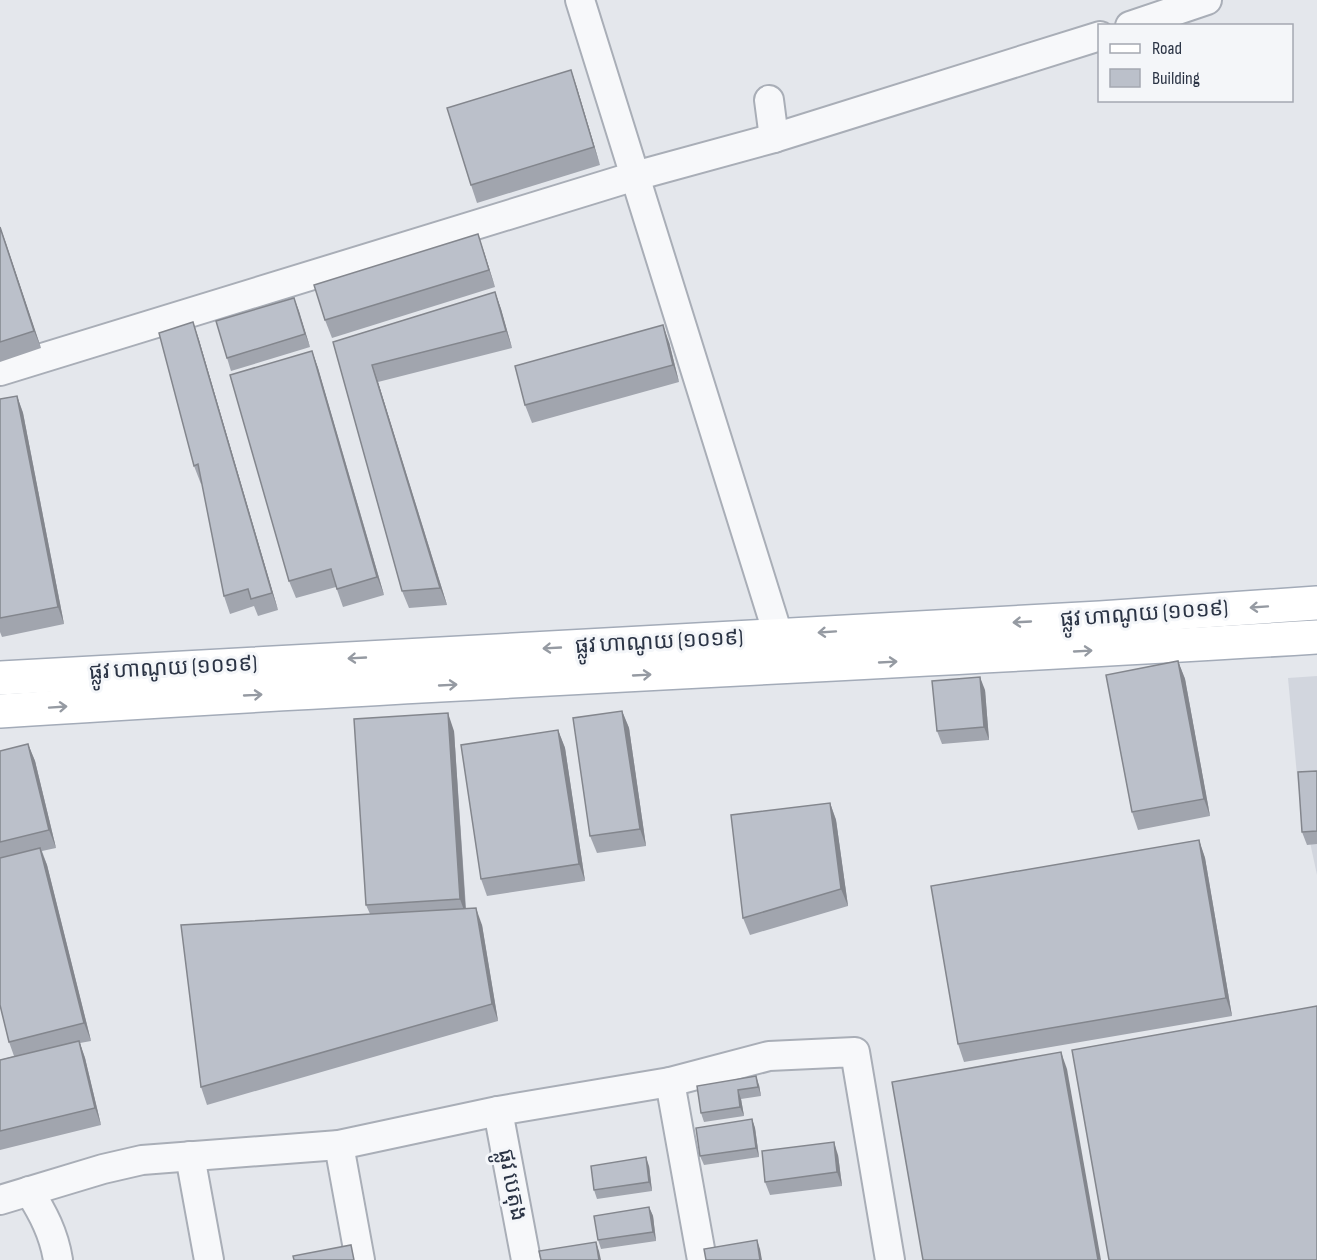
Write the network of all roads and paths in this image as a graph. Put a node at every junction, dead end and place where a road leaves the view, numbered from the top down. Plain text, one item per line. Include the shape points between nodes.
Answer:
1 (580, 0) edge
2 (1207, 0) edge
3 (1136, 24) edge
4 (1098, 37) edge
5 (769, 100) dead end
6 (774, 138) junction
7 (635, 176) junction
8 (0, 370) edge
9 (1317, 603) edge
10 (778, 636) junction
11 (1317, 637) edge
12 (788, 666) junction
13 (0, 678) edge
14 (0, 711) edge
15 (670, 1082) junction
16 (498, 1111) junction
17 (339, 1145) junction
18 (189, 1156) junction
19 (29, 1191) junction
20 (0, 1200) edge
21 (58, 1260) edge
22 (208, 1260) edge
23 (360, 1260) edge
24 (526, 1260) edge
25 (702, 1260) edge
26 (890, 1260) edge

1 - 7 street
2 - 3 street
4 - 6 street
5 - 6 street
6 - 7 street
7 - 8 street
7 - 10 street
9 -> 10 main road, ផ្លូវ ហាណូយ (១០១៩)
10 - 12 street
10 -> 13 main road, ផ្លូវ ហាណូយ (១០១៩)
12 -> 11 main road, ផ្លូវ ហាណូយ (១០១៩)
14 -> 12 main road, ផ្លូវ ហាណូយ (១០១៩)
15 - 16 street
15 - 25 street
15 - 26 street via 769,1056 855,1052
16 - 17 street
16 - 24 street, ផ្លូវ បេតុង
17 - 18 street
17 - 23 street
18 - 19 street via 142,1160
18 - 22 street
19 - 20 street
19 - 21 street via 43,1214

